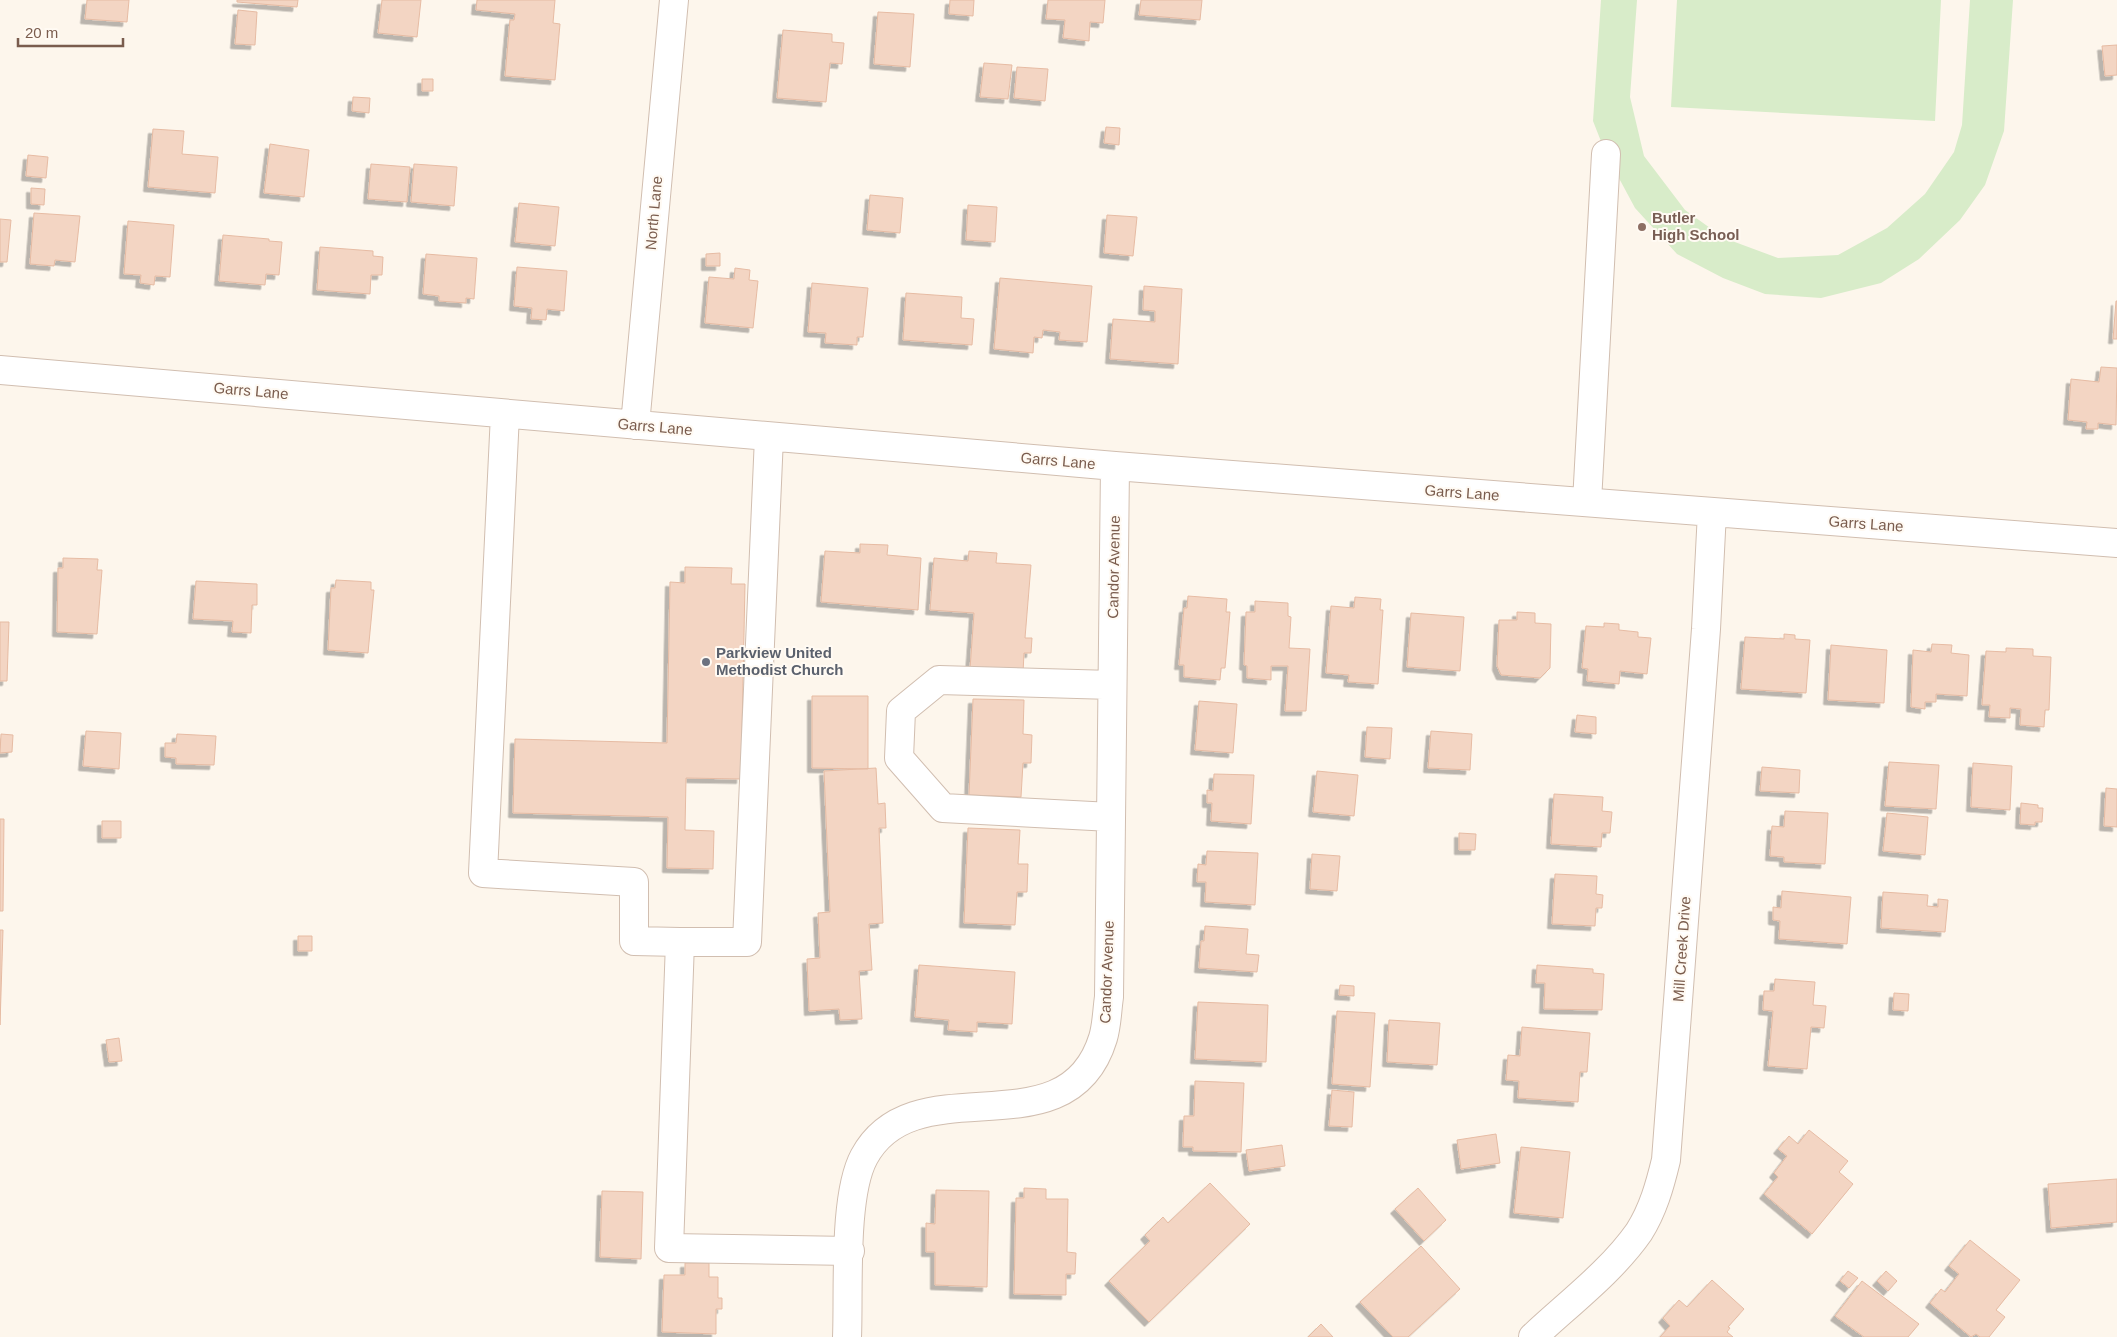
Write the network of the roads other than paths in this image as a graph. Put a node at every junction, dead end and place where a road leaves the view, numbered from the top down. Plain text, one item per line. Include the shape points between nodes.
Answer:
1 (674, 0) edge
2 (1606, 154) dead end
3 (0, 370) edge
4 (504, 414) junction
5 (635, 425) junction
6 (769, 437) junction
7 (1115, 466) junction
8 (1587, 502) junction
9 (1712, 512) junction
10 (2117, 543) edge
11 (1112, 685) junction
12 (1111, 817) junction
13 (680, 942) junction
14 (850, 1251) junction
15 (848, 1337) edge
16 (1533, 1337) edge

1 - 5 street, North Lane
2 - 8 street
3 - 4 street, Garrs Lane
4 - 5 street, Garrs Lane
4 - 13 street via 483,873 634,882 634,941
5 - 6 street, Garrs Lane
6 - 7 street, Garrs Lane
6 - 13 street via 748,942
7 - 8 street, Garrs Lane
7 - 11 street, Candor Avenue
8 - 9 street, Garrs Lane
9 - 10 street, Garrs Lane
9 - 16 street, Mill Creek Drive via 1666,1160 1660,1185 1639,1231 1615,1260
11 - 12 street, Candor Avenue
11 - 12 street via 939,680 901,711 899,758 943,808
12 - 14 street, Candor Avenue via 1109,997 1104,1036 1097,1054 1083,1076 1053,1097 1026,1104 926,1111 885,1131 864,1156 856,1178 851,1202
13 - 14 street via 669,1248
14 - 15 street, Candor Avenue

